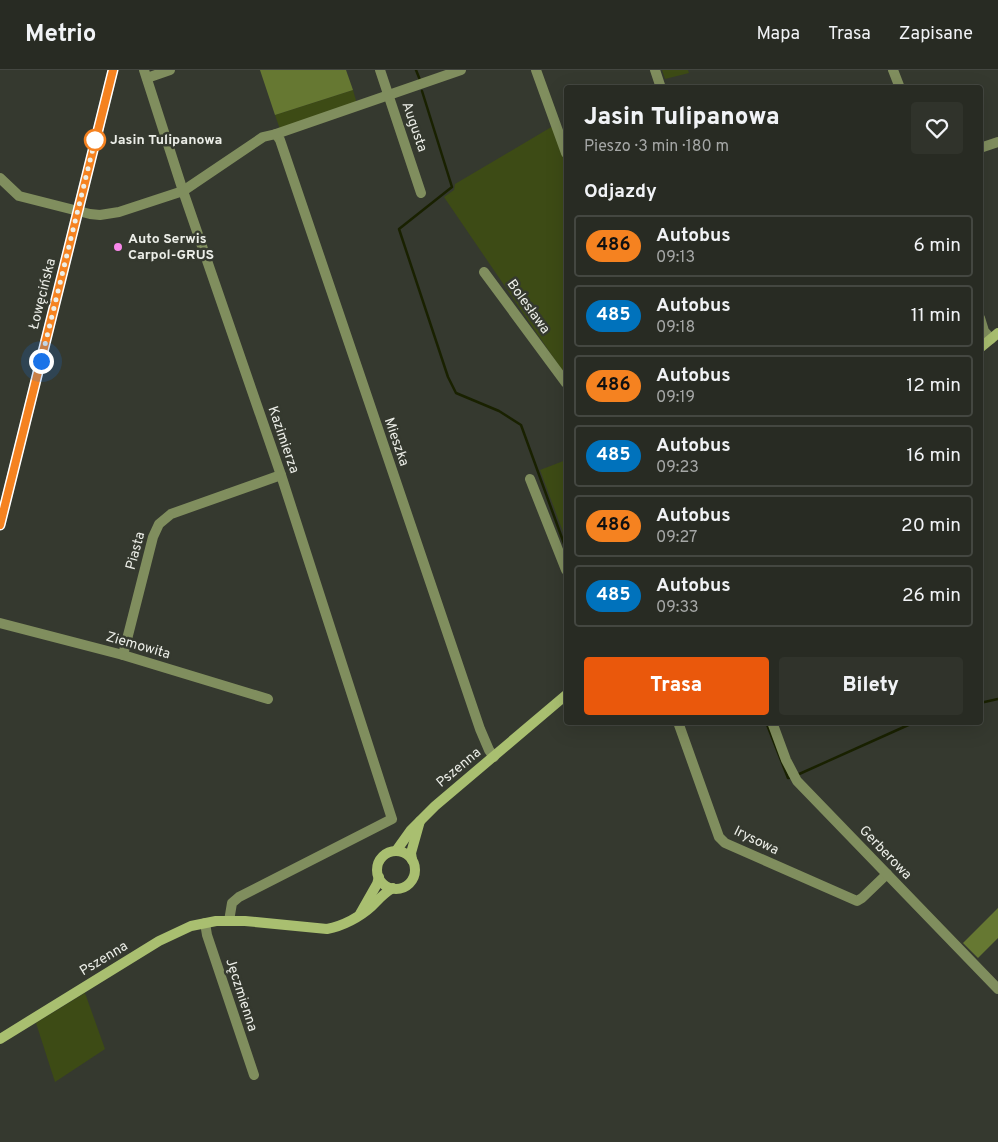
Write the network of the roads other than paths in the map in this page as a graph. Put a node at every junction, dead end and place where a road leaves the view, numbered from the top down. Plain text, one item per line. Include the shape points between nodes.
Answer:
1 (113, 70) edge
2 (170, 70) edge
3 (380, 70) edge
4 (461, 70) edge
5 (536, 70) edge
6 (655, 70) edge
7 (894, 70) edge
8 (145, 74) edge
9 (660, 85) edge
10 (899, 85) edge
11 (388, 96) junction
12 (276, 134) junction
13 (998, 142) edge
14 (564, 147) edge
15 (983, 147) edge
16 (0, 178) edge
17 (183, 191) junction
18 (421, 193) dead end
19 (78, 212) junction
20 (484, 272) dead end
21 (983, 328) edge
22 (994, 336) edge
23 (983, 345) edge
24 (564, 380) edge
25 (281, 475) junction
26 (530, 479) dead end
27 (0, 525) edge
28 (564, 565) edge
29 (0, 622) edge
30 (123, 655) junction
31 (564, 698) edge
32 (268, 699) dead end
33 (679, 725) edge
34 (773, 725) edge
35 (494, 756) junction
36 (420, 820) junction
37 (396, 851) junction
38 (412, 860) junction
39 (887, 874) junction
40 (378, 877) junction
41 (393, 888) junction
42 (359, 915) junction
43 (229, 921) junction
44 (205, 922) junction
45 (998, 989) edge
46 (0, 1039) edge
47 (254, 1076) dead end

1 - 19 street, Łowęcińska
2 - 8 street
3 - 11 street, Augusta
4 - 11 street
5 - 14 street
6 - 9 street
7 - 10 street
8 - 17 street, Kazimierza
11 - 12 street
11 - 18 street, Augusta
12 - 17 street via 263,137
12 - 35 street, Mieszka via 480,729
13 - 15 street
16 - 19 street via 19,196
17 - 19 street via 111,214
17 - 25 street, Kazimierza
19 - 27 street, Łowęcińska
20 - 24 street, Bolesława
21 - 22 street
22 - 23 street
25 - 30 street, Piasta via 171,514 159,524
25 - 43 street, Kazimierza via 392,819 239,897 232,903
26 - 28 street
29 - 30 street, Ziemowita
30 - 32 street, Ziemowita
31 - 35 street, Pszenna
33 - 39 street, Irysowa via 719,837 726,843 857,901
34 - 39 street, Gerberowa via 797,781
35 - 36 street, Pszenna
36 - 37 street, Pszenna
36 - 38 street, Pszenna
37 - 38 street via 406,853
37 - 40 street, Pszenna via 380,859
38 - 41 street, Pszenna via 415,870 411,880 403,887
39 - 45 street, Gerberowa
40 - 41 street via 384,885
40 - 42 street, Pszenna
41 - 42 street, Pszenna
42 - 43 street, Pszenna via 327,929
43 - 44 street, Pszenna
44 - 46 street, Pszenna via 159,942
44 - 47 street, Jęczmienna

